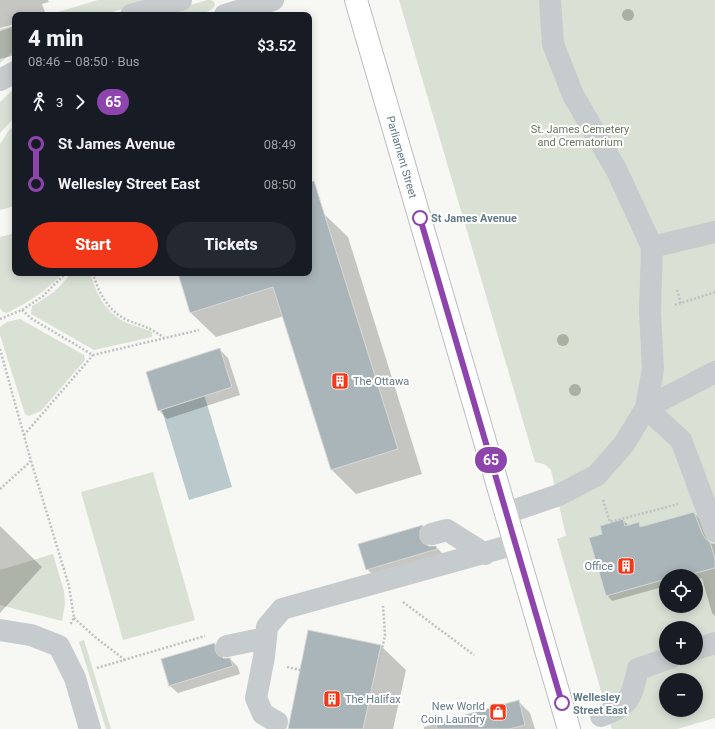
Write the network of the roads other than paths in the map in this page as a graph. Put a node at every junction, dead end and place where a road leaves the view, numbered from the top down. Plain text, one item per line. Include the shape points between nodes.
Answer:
1 (181, 0) edge
2 (273, 0) edge
3 (356, 0) edge
4 (550, 0) edge
5 (140, 12) edge
6 (235, 12) edge
7 (12, 74) edge
8 (0, 80) edge
9 (715, 232) edge
10 (652, 247) junction
11 (715, 372) edge
12 (646, 408) junction
13 (506, 513) junction
14 (715, 531) edge
15 (432, 534) dead end
16 (516, 544) junction
17 (485, 554) junction
18 (0, 630) edge
19 (266, 638) junction
20 (715, 643) edge
21 (227, 646) dead end
22 (703, 647) edge
23 (659, 662) edge
24 (602, 716) dead end
25 (277, 722) dead end
26 (90, 729) edge
27 (569, 729) edge

1 - 5 street
2 - 6 street
3 - 13 main road, Parliament Street
4 - 10 street via 553,44 573,95 617,171
7 - 8 street
9 - 10 street
10 - 12 street via 650,312 653,369
11 - 12 street
12 - 13 street via 624,444 597,475 559,495
12 - 14 street via 681,440
13 - 16 main road, Parliament Street
15 - 17 street via 447,530
16 - 17 street
16 - 27 main road, Parliament Street
17 - 19 street via 282,609 267,627
18 - 26 street via 31,635 59,646 75,678
19 - 21 street
19 - 25 street via 256,698 263,714
20 - 22 street
23 - 24 street via 638,669 631,696 623,706

